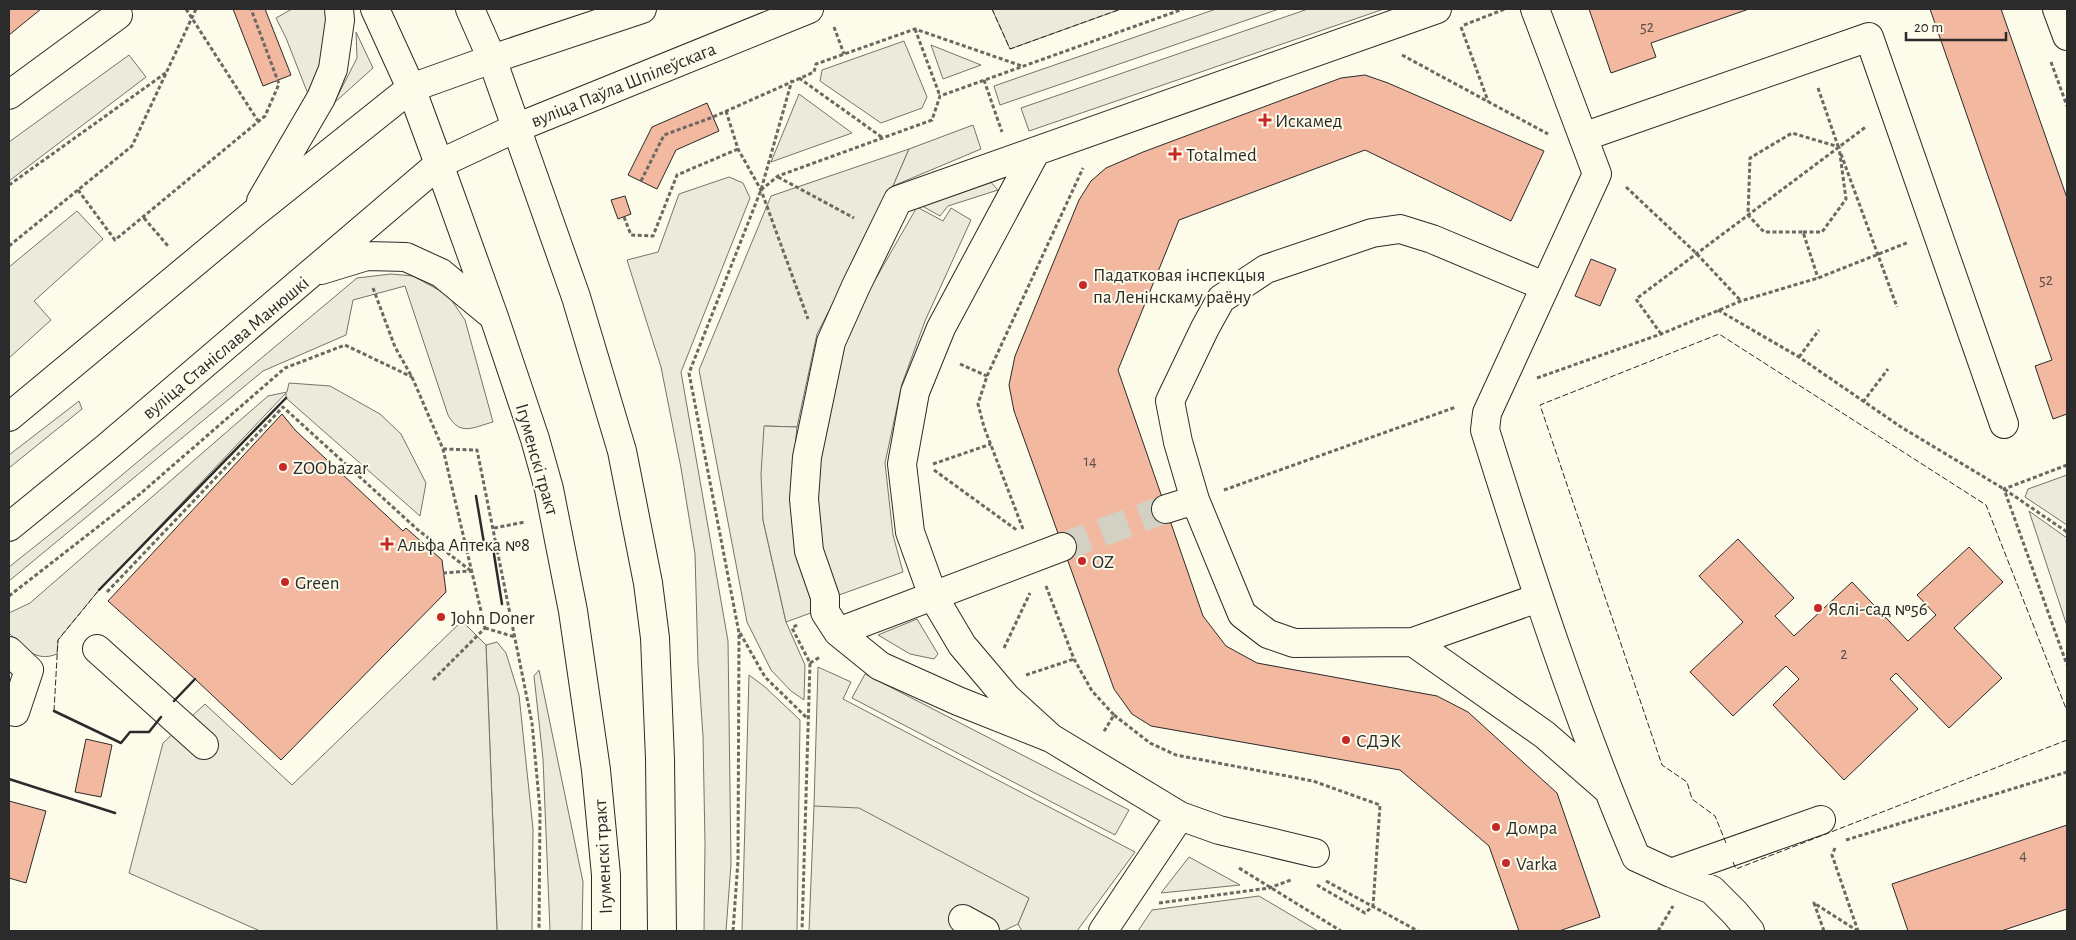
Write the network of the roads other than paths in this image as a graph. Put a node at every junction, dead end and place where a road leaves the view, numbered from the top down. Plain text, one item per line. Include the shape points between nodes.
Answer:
1 (339, 9) edge
2 (375, 9) edge
3 (470, 9) edge
4 (642, 9) edge
5 (1437, 9) edge
6 (1535, 9) edge
7 (2057, 9) edge
8 (820, 13) edge
9 (118, 15) dead end
10 (2067, 36) edge
11 (492, 59) junction
12 (411, 88) junction
13 (9, 95) edge
14 (516, 128) junction
15 (1583, 137) junction
16 (1036, 151) junction
17 (440, 164) junction
18 (252, 215) junction
19 (313, 272) junction
20 (1544, 286) junction
21 (494, 317) junction
22 (9, 417) edge
23 (2004, 424) dead end
24 (1195, 500) junction
25 (1166, 510) tunnel mouth
26 (9, 527) edge
27 (1062, 547) tunnel mouth
28 (933, 596) junction
29 (1538, 598) junction
30 (838, 632) junction
31 (1413, 642) junction
32 (98, 649) dead end
33 (9, 650) edge
34 (15, 712) dead end
35 (1051, 738) junction
36 (204, 745) dead end
37 (1608, 790) junction
38 (1180, 816) junction
39 (1821, 820) dead end
40 (1317, 865) road end
41 (1671, 873) junction
42 (606, 931) edge
43 (662, 931) edge
44 (1104, 931) edge
45 (1750, 931) edge

1 - 18 main road via 333,69 320,98
2 - 12 main road, Ігуменскі тракт
3 - 11 main road
4 - 11 main road
5 - 16 main road
6 - 15 main road
7 - 10 main road
8 - 14 main road, вуліца Паўла Шпілеўскага
9 - 13 main road
11 - 12 main road
11 - 14 main road
12 - 17 main road, Ігуменскі тракт
12 - 18 main road
14 - 17 main road, вуліца Паўла Шпілеўскага
14 - 43 main road via 576,297 622,450 648,583 658,685
15 - 20 main road via 1597,174
15 - 23 main road via 1869,37
16 - 28 main road via 941,328 915,392 902,464 904,492 910,532
16 - 30 main road via 898,200 831,342 807,456 804,499 809,550 825,596 826,612
17 - 19 main road, вуліца Станіслава Манюшкі
17 - 21 main road, Ігуменскі тракт
18 - 22 main road
19 - 21 main road via 367,256 406,257 441,273
19 - 26 main road, вуліца Станіслава Манюшкі
20 - 24 main road via 1432,239 1400,230 1372,233 1266,269 1221,299 1170,401
20 - 29 main road via 1494,393 1485,430
21 - 42 main road, Ігуменскі тракт via 547,480 573,611 596,770 606,874
24 - 25 main road
24 - 31 main road via 1242,614 1268,634 1294,644
27 - 28 main road
28 - 30 main road
28 - 35 main road via 969,652 1006,697
29 - 31 main road
29 - 37 main road
30 - 35 main road via 880,666
31 - 37 main road via 1545,735
32 - 36 main road
33 - 34 main road via 28,670
35 - 38 main road
37 - 41 main road via 1636,857
38 - 40 main road
38 - 44 main road
39 - 41 main road
41 - 45 main road via 1712,890

